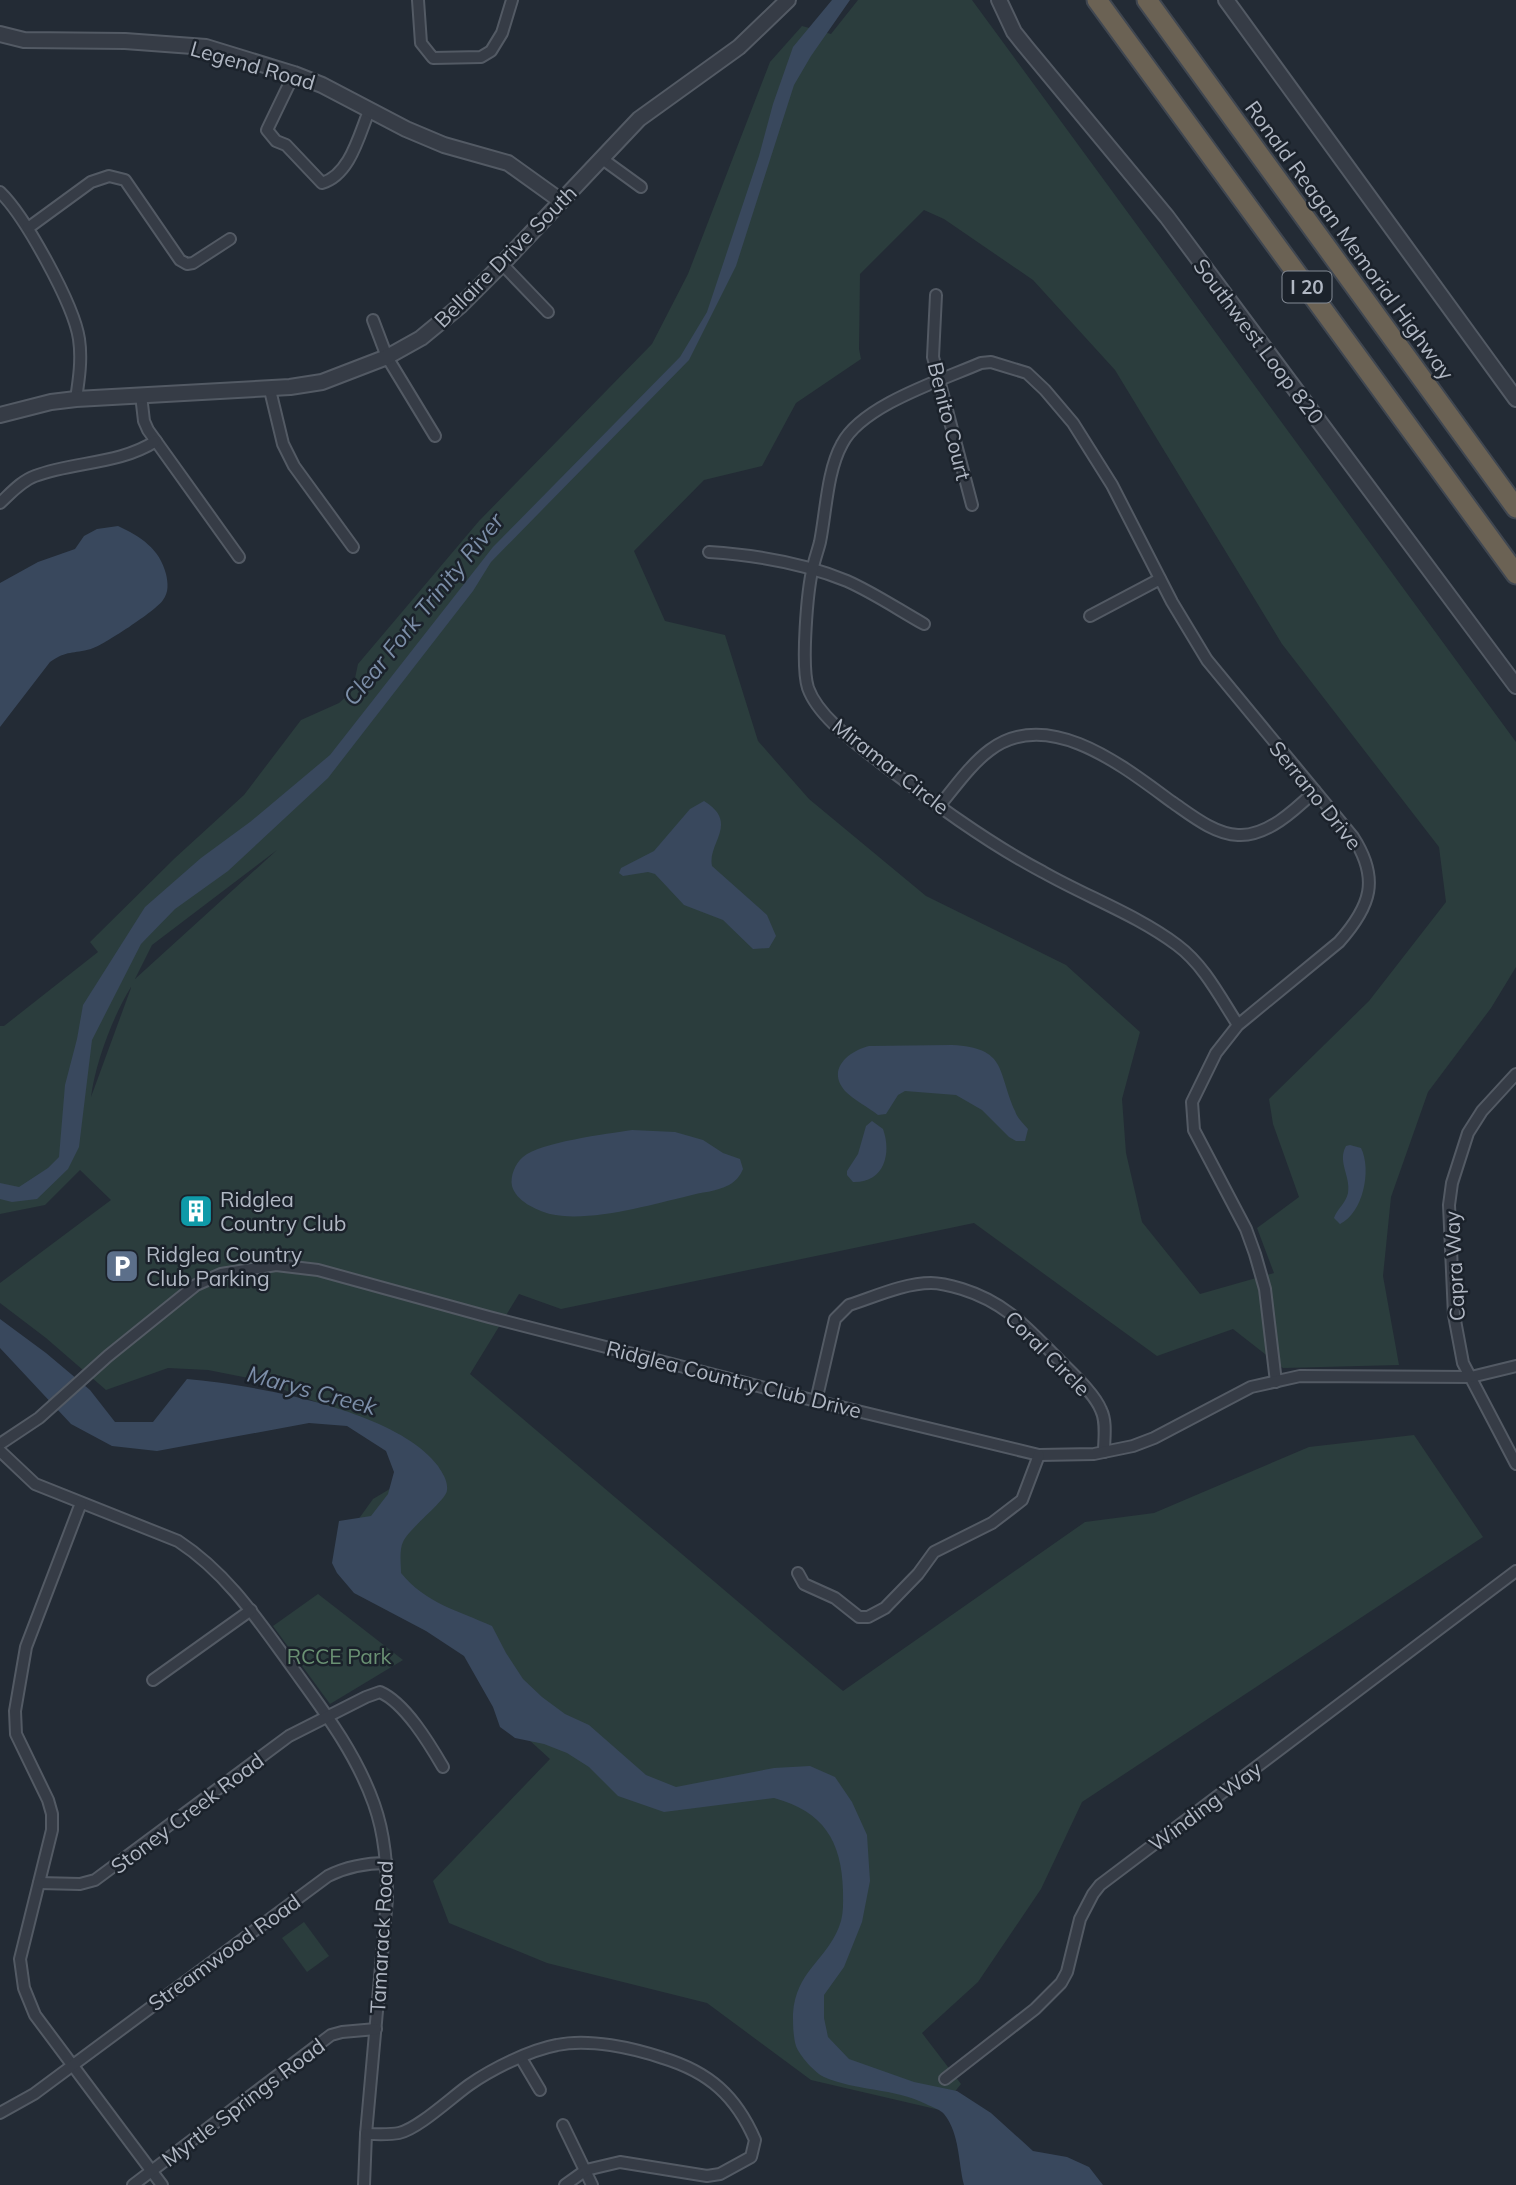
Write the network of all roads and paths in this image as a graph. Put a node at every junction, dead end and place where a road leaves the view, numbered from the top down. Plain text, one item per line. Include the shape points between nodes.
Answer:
1 (418, 0) edge
2 (512, 0) edge
3 (788, 0) edge
4 (999, 0) edge
5 (1097, 0) edge
6 (1147, 0) edge
7 (1226, 0) edge
8 (0, 34) edge
9 (294, 74) junction
10 (369, 111) junction
11 (601, 159) junction
12 (640, 187) dead end
13 (0, 192) edge
14 (561, 201) junction
15 (28, 228) junction
16 (230, 239) dead end
17 (502, 264) junction
18 (936, 295) dead end
19 (548, 312) dead end
20 (373, 320) dead end
21 (387, 356) junction
22 (939, 381) junction
23 (270, 390) junction
24 (141, 395) junction
25 (76, 399) junction
26 (1516, 399) edge
27 (0, 415) edge
28 (435, 436) dead end
29 (156, 441) junction
30 (0, 503) edge
31 (972, 505) dead end
32 (1516, 508) edge
33 (353, 547) dead end
34 (709, 552) dead end
35 (239, 556) dead end
36 (812, 570) junction
37 (1516, 574) edge
38 (1160, 579) junction
39 (1090, 616) dead end
40 (924, 624) dead end
41 (1516, 686) edge
42 (1315, 791) junction
43 (940, 805) junction
44 (1238, 1025) junction
45 (1516, 1074) edge
46 (1516, 1366) edge
47 (1471, 1377) junction
48 (1276, 1382) junction
49 (816, 1401) junction
50 (0, 1444) edge
51 (0, 1451) edge
52 (1104, 1452) junction
53 (1040, 1455) junction
54 (1516, 1464) edge
55 (81, 1503) junction
56 (1516, 1571) edge
57 (798, 1573) dead end
58 (251, 1610) junction
59 (153, 1680) dead end
60 (328, 1717) junction
61 (443, 1767) dead end
62 (387, 1863) junction
63 (38, 1883) junction
64 (376, 2029) junction
65 (522, 2057) junction
66 (72, 2066) junction
67 (945, 2079) dead end
68 (540, 2090) dead end
69 (0, 2113) edge
70 (563, 2125) dead end
71 (366, 2134) junction
72 (152, 2171) junction
73 (586, 2171) junction
74 (133, 2185) edge
75 (162, 2185) edge
76 (364, 2185) edge
77 (565, 2185) edge
78 (592, 2185) edge

1 - 2 street via 421,43 433,58 441,59 481,57 491,51
3 - 11 street, Bellaire Drive South via 739,47 639,119
4 - 41 street, Southwest Loop 820 via 1020,39 1167,217
5 - 37 highway, I 20
6 - 32 highway, Ronald Reagan Memorial Highway / I 20
7 - 26 street
8 - 9 street, Legend Road via 24,40 206,47
9 - 10 street, Legend Road
9 - 10 street via 267,130 322,183 337,175 348,161
10 - 14 street, Legend Road via 444,145 508,163
11 - 12 street
11 - 14 street, Bellaire Drive South
13 - 15 street
14 - 17 street, Bellaire Drive South
15 - 16 street via 92,182 109,176 125,180 187,264
15 - 25 street via 79,339
17 - 19 street
17 - 21 street, Bellaire Drive South via 421,338
18 - 22 street, Benito Court via 933,357
20 - 21 street
21 - 23 street, Bellaire Drive South via 323,382
21 - 28 street
22 - 31 street, Benito Court
22 - 36 street, Miramar Circle via 896,399 863,420 842,444
22 - 38 street, Serrano Drive via 991,362 1027,373 1088,445
23 - 24 street, Bellaire Drive South
23 - 33 street via 283,444 294,466
24 - 25 street, Bellaire Drive South
24 - 29 street via 144,421
25 - 27 street, Bellaire Drive South
29 - 30 street via 123,457 34,476
29 - 35 street
34 - 36 street via 750,555
36 - 40 street via 848,582
36 - 43 street, Miramar Circle via 804,665 808,688 850,739
38 - 39 street
38 - 42 street, Serrano Drive via 1207,660
42 - 43 street via 1269,827 1240,836 1191,815 1096,752 1057,736 1037,734 1019,736 989,751
42 - 44 street, Serrano Drive via 1365,855 1366,901 1339,942
43 - 44 street, Miramar Circle via 1041,872 1178,946 1203,971
44 - 48 street, Serrano Drive via 1194,1093 1192,1120 1255,1254 1265,1289
45 - 47 street, Capra Way via 1468,1133 1452,1183 1454,1315 1463,1363
46 - 47 street, Ridglea Country Club Drive
47 - 48 street, Ridglea Country Club Drive via 1300,1376
47 - 54 street, Capra Way
48 - 52 street, Ridglea Country Club Drive via 1251,1387 1154,1438
49 - 50 street, Ridglea Country Club Drive via 291,1265 256,1266 196,1285 39,1418
49 - 52 street, Coral Circle via 835,1319 842,1310 913,1285 952,1285 986,1297 1009,1312 1074,1375 1101,1408
49 - 53 street, Ridglea Country Club Drive
51 - 55 street, Tamarack Road via 35,1484
52 - 53 street, Ridglea Country Club Drive
53 - 57 street via 1022,1500 992,1523 934,1552 885,1608 868,1617 804,1584
55 - 58 street, Tamarack Road via 178,1541 219,1572
55 - 63 street via 26,1647 15,1711 16,1734 52,1814
56 - 67 street, Winding Way via 1100,1885 1080,1919 1061,1983
58 - 59 street
58 - 60 street, Tamarack Road
60 - 61 street, Stoney Creek Road via 380,1692 390,1696
60 - 62 street, Tamarack Road via 374,1803
60 - 63 street, Stoney Creek Road via 289,1736 95,1880 71,1885
62 - 64 street, Tamarack Road
62 - 66 street, Streamwood Road via 365,1863 328,1876
63 - 66 street via 20,1959 24,1988 35,2015
64 - 71 street, Tamarack Road
64 - 72 street, Myrtle Springs Road via 331,2035
65 - 68 street
65 - 71 street via 484,2075 403,2132
65 - 73 street via 557,2045 579,2044 633,2049 680,2063 716,2084 736,2104 755,2140 751,2157 720,2174 707,2176 620,2162
66 - 69 street, Streamwood Road
66 - 72 street
70 - 73 street
71 - 76 street, Tamarack Road
72 - 74 street, Myrtle Springs Road
72 - 75 street
73 - 77 street
73 - 78 street

